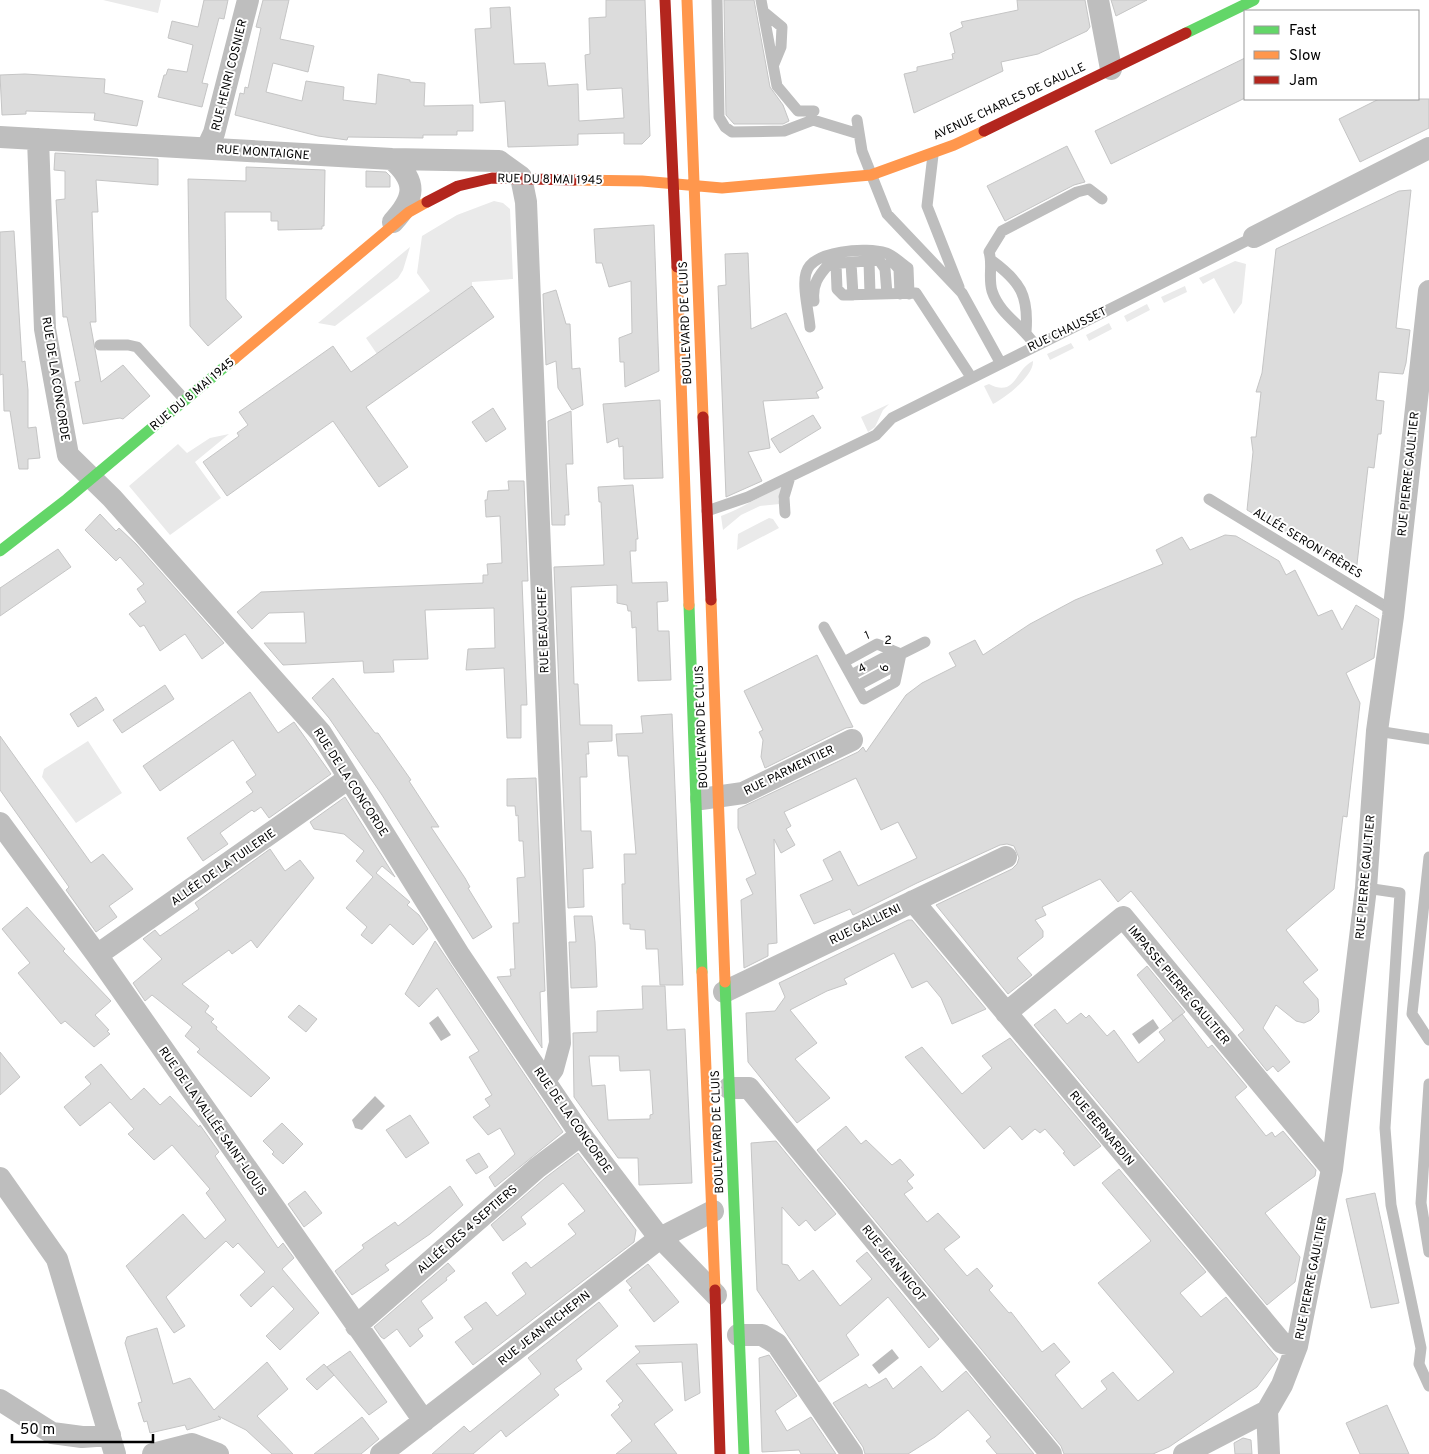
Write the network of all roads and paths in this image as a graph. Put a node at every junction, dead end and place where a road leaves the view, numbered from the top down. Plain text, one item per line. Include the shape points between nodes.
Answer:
1 (248, 0) edge
2 (665, 0) edge
3 (687, 0) edge
4 (717, 0) edge
5 (761, 0) edge
6 (1098, 0) edge
7 (1254, 0) edge
8 (765, 13) junction
9 (774, 64) junction
10 (1111, 69) junction
11 (814, 110) dead end
12 (857, 120) dead end
13 (859, 134) junction
14 (0, 137) edge
15 (38, 139) junction
16 (207, 148) junction
17 (1429, 148) edge
18 (933, 152) junction
19 (392, 160) junction
20 (871, 175) junction
21 (521, 176) junction
22 (674, 184) junction
23 (694, 187) junction
24 (1102, 199) dead end
25 (382, 234) junction
26 (1254, 238) joint
27 (991, 260) junction
28 (869, 261) junction
29 (851, 263) junction
30 (836, 264) junction
31 (1429, 290) edge
32 (962, 293) junction
33 (870, 294) junction
34 (887, 294) junction
35 (904, 294) junction
36 (853, 295) junction
37 (817, 315) dead end
38 (810, 327) dead end
39 (1026, 332) junction
40 (100, 345) dead end
41 (1036, 345) junction
42 (1000, 362) junction
43 (971, 377) junction
44 (185, 400) junction
45 (790, 477) junction
46 (92, 479) junction
47 (1209, 499) dead end
48 (707, 512) junction
49 (784, 513) dead end
50 (0, 551) edge
51 (1393, 611) junction
52 (824, 626) dead end
53 (925, 642) dead end
54 (901, 654) junction
55 (847, 669) junction
56 (1377, 731) junction
57 (1429, 739) edge
58 (852, 740) dead end
59 (349, 778) junction
60 (706, 799) junction
61 (0, 823) edge
62 (1006, 857) dead end
63 (1429, 857) edge
64 (1366, 888) junction
65 (912, 901) junction
66 (97, 955) junction
67 (724, 992) junction
68 (1006, 1013) junction
69 (1429, 1040) edge
70 (545, 1080) junction
71 (1429, 1084) edge
72 (729, 1088) junction
73 (581, 1135) junction
74 (1332, 1169) junction
75 (0, 1178) edge
76 (713, 1211) junction
77 (660, 1238) junction
78 (1429, 1252) edge
79 (716, 1295) junction
80 (356, 1326) junction
81 (738, 1335) junction
82 (1297, 1346) junction
83 (1429, 1386) edge
84 (0, 1400) edge
85 (1266, 1411) junction
86 (424, 1421) junction
87 (112, 1445) edge
88 (153, 1454) edge
89 (218, 1454) edge
90 (381, 1454) edge
91 (720, 1454) edge
92 (744, 1454) edge
93 (852, 1454) edge
94 (1051, 1454) edge
95 (1184, 1454) edge
96 (1269, 1454) edge

1 - 16 street, RUE HENRI COSNIER via 214,133
2 - 22 main road, BOULEVARD DE CLUIS
3 - 23 main road, BOULEVARD DE CLUIS
4 - 13 lane via 719,117 725,127 732,132 784,131 813,120
5 - 8 lane
6 - 10 street
7 - 10 main road, AVENUE CHARLES DE GAULLE
8 - 9 lane via 765,30
8 - 9 lane via 782,27 781,46
9 - 11 lane via 777,86 798,111
10 - 18 main road, AVENUE CHARLES DE GAULLE via 954,145
12 - 13 lane
13 - 20 lane
14 - 15 street, RUE MONTAIGNE
15 - 16 street, RUE MONTAIGNE
15 - 46 street, RUE DE LA CONCORDE via 45,329 68,455
16 - 19 street, RUE MONTAIGNE
17 - 26 street, RUE CHAUSSET
18 - 20 main road, AVENUE CHARLES DE GAULLE
18 - 32 lane via 927,206
19 - 21 street, RUE MONTAIGNE via 499,161
19 - 25 street, RUE DU 8 MAI 1945 via 405,170 411,183 411,194 402,212
20 - 23 main road, AVENUE CHARLES DE GAULLE via 722,188
20 - 32 lane via 887,214
21 - 22 main road, RUE DU 8 MAI 1945
21 - 25 main road, RUE DU 8 MAI 1945 via 492,178 458,186 409,212
21 - 70 street, RUE BEAUCHEF via 526,202 560,1043 553,1069
22 - 23 main road, AVENUE CHARLES DE GAULLE
22 - 60 main road, BOULEVARD DE CLUIS
23 - 48 main road, BOULEVARD DE CLUIS
24 - 27 lane via 1089,189 1077,192 1020,221 1002,231 992,244 988,252
25 - 44 main road, RUE DU 8 MAI 1945
26 - 41 lane, RUE CHAUSSET
27 - 39 lane via 992,290 1009,319
27 - 39 lane via 1015,279 1028,310
28 - 29 lane
28 - 33 lane
28 - 34 lane via 879,260 885,269
29 - 30 lane
29 - 36 lane
30 - 36 lane via 837,290 843,295
30 - 37 lane via 829,264 816,277 813,292
31 - 51 street, RUE PIERRE GAULTIER
32 - 42 lane
33 - 34 lane
33 - 36 lane
34 - 35 lane
35 - 38 lane via 898,269 885,253 830,254 816,259 805,275
35 - 43 lane via 916,293
39 - 41 lane
40 - 44 lane via 137,347
41 - 42 lane, RUE CHAUSSET
42 - 43 lane, RUE CHAUSSET
43 - 45 lane, RUE CHAUSSET via 892,418 876,435
44 - 46 main road, RUE DU 8 MAI 1945
45 - 48 lane, RUE CHAUSSET
45 - 49 lane via 784,497
46 - 50 main road, RUE DU 8 MAI 1945
46 - 59 street, RUE DE LA CONCORDE via 321,733
47 - 51 lane, ALLÉE SERON FRÈRES
48 - 60 main road, BOULEVARD DE CLUIS
51 - 56 street, RUE PIERRE GAULTIER
52 - 55 lane
53 - 54 lane, 4
54 - 55 lane, 1 via 877,644
54 - 55 lane, 4 via 889,669 860,692
56 - 57 lane
56 - 64 street, RUE PIERRE GAULTIER
58 - 60 street, RUE PARMENTIER via 743,793
59 - 66 street, ALLÉE DE LA TUILERIE
59 - 70 street, RUE DE LA CONCORDE via 460,956
60 - 67 main road, BOULEVARD DE CLUIS
60 - 76 main road, BOULEVARD DE CLUIS
61 - 66 street, RUE DE LA VALLÉE SAINT-LOUIS
62 - 65 street, RUE GALLIENI
63 - 69 lane via 1412,1014
64 - 74 street, RUE PIERRE GAULTIER
64 - 83 lane via 1400,893 1384,1128 1391,1205 1421,1348 1419,1364
65 - 67 street, RUE GALLIENI
65 - 68 street, RUE BERNARDIN
66 - 80 street, RUE DE LA VALLÉE SAINT-LOUIS
67 - 72 main road, BOULEVARD DE CLUIS
68 - 74 street, IMPASSE PIERRE GAULTIER via 1123,917
68 - 82 street, RUE BERNARDIN via 1282,1343
70 - 73 street, RUE DE LA CONCORDE
71 - 78 lane via 1421,1203
72 - 81 main road, BOULEVARD DE CLUIS
72 - 94 street, RUE JEAN NICOT via 749,1088
73 - 77 street, RUE DE LA CONCORDE
73 - 80 street, ALLÉE DES 4 SEPTIERS via 537,1168
74 - 82 street, RUE PIERRE GAULTIER
75 - 87 street via 57,1260
76 - 77 street, RUE JEAN RICHEPIN
76 - 79 main road, BOULEVARD DE CLUIS
77 - 79 street, RUE DE LA CONCORDE
77 - 86 street, RUE JEAN RICHEPIN
79 - 91 main road, BOULEVARD DE CLUIS
80 - 86 street, RUE DE LA VALLÉE SAINT-LOUIS
81 - 92 main road, BOULEVARD DE CLUIS
81 - 93 street via 762,1335 777,1344
82 - 85 street, RUE PIERRE GAULTIER via 1282,1385
84 - 87 street via 52,1433
85 - 95 street
85 - 96 street
86 - 90 street, RUE JEAN RICHEPIN
88 - 89 street via 192,1444

